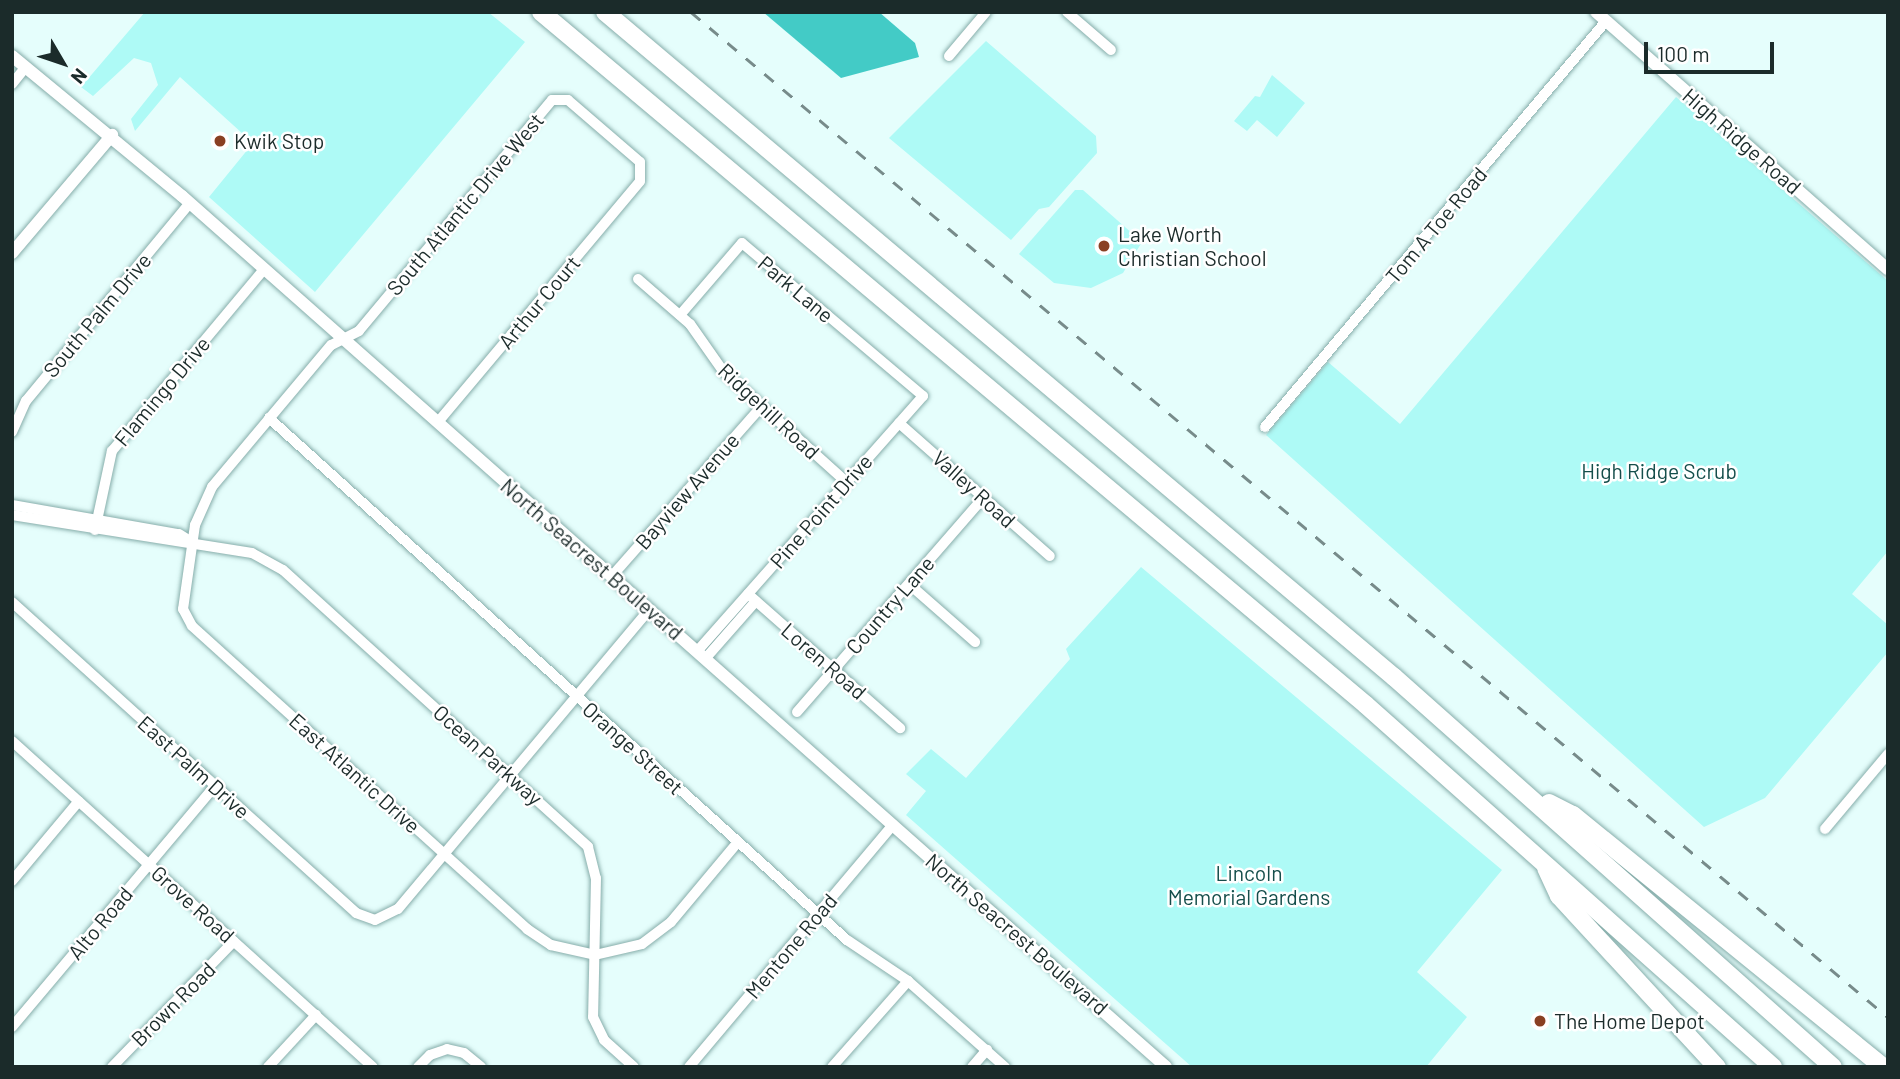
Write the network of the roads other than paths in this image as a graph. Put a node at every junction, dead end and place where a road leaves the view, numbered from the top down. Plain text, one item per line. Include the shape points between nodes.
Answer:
1 (541, 12) edge
2 (605, 12) edge
3 (1067, 12) edge
4 (982, 14) edge
5 (1601, 17) edge
6 (1111, 50) dead end
7 (12, 56) edge
8 (949, 56) dead end
9 (26, 67) junction
10 (12, 84) edge
11 (112, 135) junction
12 (640, 181) joint
13 (190, 203) junction
14 (12, 253) edge
15 (264, 269) junction
16 (1888, 269) edge
17 (638, 279) dead end
18 (680, 315) junction
19 (344, 339) junction
20 (923, 396) joint
21 (762, 406) junction
22 (269, 418) junction
23 (438, 422) junction
24 (899, 423) junction
25 (1265, 427) dead end
26 (12, 432) edge
27 (845, 481) junction
28 (983, 498) junction
29 (12, 505) edge
30 (12, 515) edge
31 (96, 525) junction
32 (192, 542) junction
33 (1050, 556) dead end
34 (612, 576) junction
35 (909, 584) junction
36 (752, 597) junction
37 (12, 602) edge
38 (649, 610) junction
39 (975, 642) dead end
40 (701, 655) junction
41 (834, 670) junction
42 (577, 697) junction
43 (797, 712) dead end
44 (900, 728) dead end
45 (12, 741) edge
46 (1888, 754) edge
47 (510, 775) junction
48 (215, 786) junction
49 (1530, 794) junction
50 (79, 801) junction
51 (893, 825) junction
52 (1825, 829) dead end
53 (738, 842) junction
54 (444, 854) junction
55 (1542, 859) junction
56 (149, 864) junction
57 (12, 881) edge
58 (818, 915) junction
59 (233, 941) junction
60 (595, 955) junction
61 (908, 981) junction
62 (316, 1015) junction
63 (12, 1027) edge
64 (987, 1050) junction
65 (113, 1067) edge
66 (268, 1067) edge
67 (373, 1067) edge
68 (418, 1067) edge
69 (481, 1067) edge
70 (634, 1067) edge
71 (689, 1067) edge
72 (832, 1067) edge
73 (972, 1067) edge
74 (1005, 1067) edge
75 (1167, 1067) edge
76 (1717, 1067) edge
77 (1773, 1067) edge
78 (1833, 1067) edge
79 (1883, 1067) edge

1 - 55 highway via 1319,665
2 - 49 highway
3 - 6 street
4 - 8 street
5 - 16 street, High Ridge Road
5 - 25 street, Tom A Toe Road
7 - 9 street, North Seacrest Boulevard
9 - 10 street
9 - 11 street, North Seacrest Boulevard
11 - 13 street, North Seacrest Boulevard
11 - 14 street
12 - 19 street, South Atlantic Drive West via 640,162 568,100 552,100 359,331
12 - 23 street, Arthur Court
13 - 15 street, North Seacrest Boulevard
13 - 26 street, South Palm Drive via 26,401
15 - 19 street, North Seacrest Boulevard
15 - 31 street, Flamingo Drive via 112,451
17 - 18 street, Ridgehill Road
18 - 20 street, Park Lane via 742,243
18 - 21 street, Ridgehill Road via 723,371
19 - 22 street, East Atlantic Drive via 331,345
19 - 23 street, North Seacrest Boulevard
20 - 24 street, Pine Point Drive
21 - 27 street, Ridgehill Road
21 - 34 street, Bayview Avenue
22 - 32 street, East Atlantic Drive via 207,494
22 - 42 street, Orange Street
23 - 34 street, North Seacrest Boulevard
24 - 27 street, Pine Point Drive
24 - 28 street, Valley Road
27 - 36 street, Pine Point Drive
28 - 33 street, Valley Road
28 - 35 street, Country Lane
29 - 31 street, Ocean Parkway
30 - 31 street, Ocean Parkway
31 - 32 street, Ocean Parkway via 179,534
32 - 47 street, Ocean Parkway via 269,559
32 - 54 street, East Atlantic Drive via 183,602 188,621
34 - 38 street, North Seacrest Boulevard
35 - 39 street
35 - 41 street, Country Lane
36 - 40 street, Pine Point Drive
36 - 41 street, Loren Road
37 - 48 street, East Palm Drive
38 - 40 street, North Seacrest Boulevard
38 - 42 street
40 - 51 street, North Seacrest Boulevard
41 - 43 street, Country Lane
41 - 44 street, Loren Road
42 - 47 street
42 - 53 street, Orange Street
45 - 50 street, Grove Road
46 - 52 street
47 - 54 street
47 - 60 street, Ocean Parkway via 592,854
48 - 54 street, East Palm Drive via 356,913 381,919 398,909
48 - 56 street, Alto Road
49 - 78 highway
49 - 79 highway via 1573,815
50 - 56 street, Grove Road
50 - 57 street
51 - 58 street, Mentone Road
51 - 75 street, North Seacrest Boulevard
53 - 58 street, Orange Street
53 - 60 street, East Atlantic Drive via 660,932 629,950
54 - 60 street, East Atlantic Drive via 538,937 564,950
55 - 76 highway via 1559,896
55 - 77 highway
56 - 59 street, Grove Road
56 - 63 street, Alto Road
58 - 61 street, Orange Street
58 - 71 street, Mentone Road
59 - 62 street, Grove Road
59 - 65 street, Brown Road
60 - 70 street, Ocean Parkway via 595,1026
61 - 64 street, Orange Street
61 - 72 street
62 - 66 street
62 - 67 street, Grove Road
64 - 73 street
64 - 74 street, Orange Street
68 - 69 street via 441,1050 459,1050

